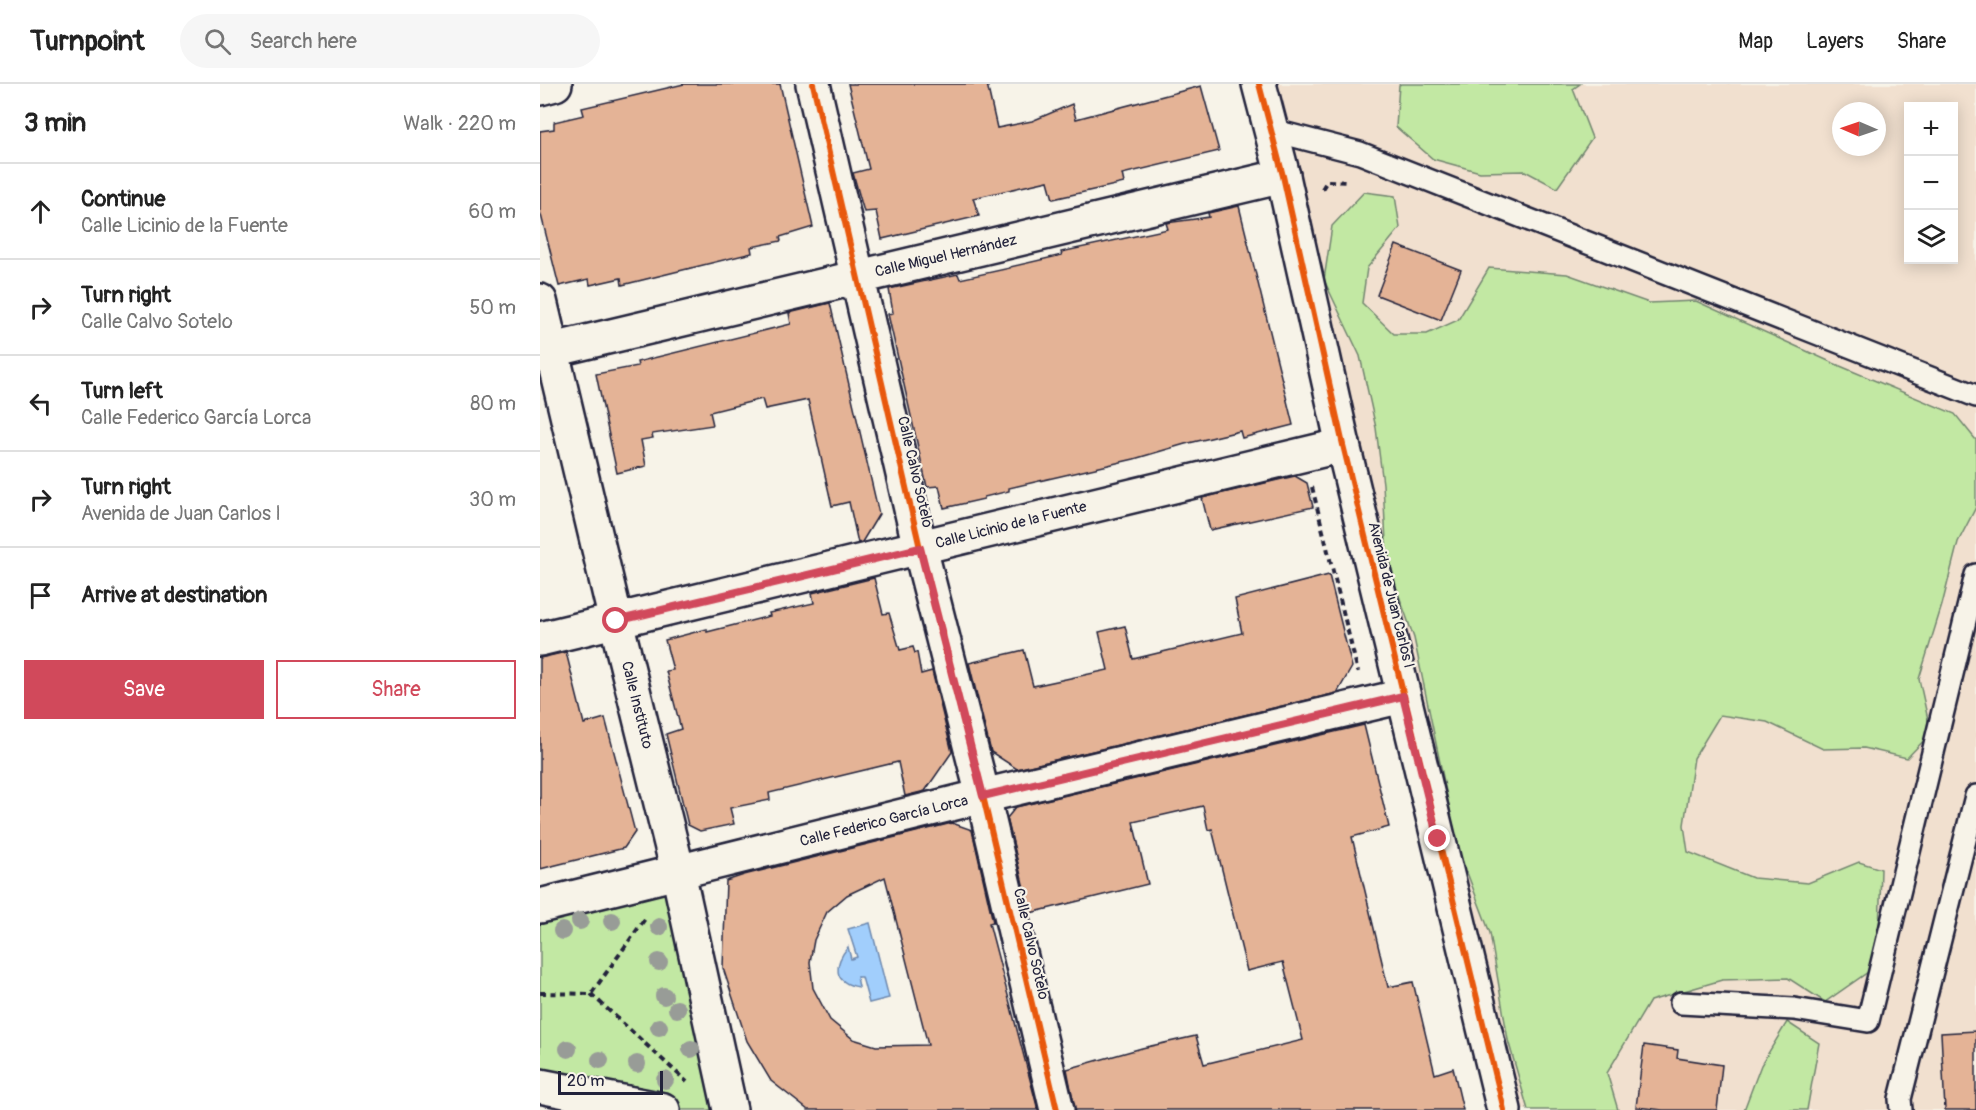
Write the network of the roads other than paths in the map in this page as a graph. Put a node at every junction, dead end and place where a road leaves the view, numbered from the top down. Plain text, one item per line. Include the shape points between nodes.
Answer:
1 (555, 84) edge
2 (813, 84) edge
3 (1259, 84) edge
4 (540, 88) edge
5 (1270, 130) junction
6 (1283, 176) junction
7 (856, 277) junction
8 (540, 301) edge
9 (546, 351) edge
10 (1976, 396) edge
11 (1342, 445) junction
12 (920, 548) junction
13 (1976, 575) edge
14 (616, 621) junction
15 (540, 639) edge
16 (1403, 696) junction
17 (983, 796) junction
18 (1976, 796) edge
19 (678, 872) junction
20 (540, 906) edge
21 (1681, 1003) dead end
22 (540, 1086) edge
23 (663, 1110) edge
24 (730, 1110) edge
25 (1057, 1110) edge
26 (1504, 1110) edge
27 (1901, 1110) edge

1 - 4 street
2 - 7 street, Calle Calvo Sotelo
3 - 5 street, Avenida de Juan Carlos I
5 - 6 street, Avenida de Juan Carlos I
5 - 10 lane via 1360,153
6 - 7 street, Calle Miguel Hernández
6 - 11 street, Avenida de Juan Carlos I
7 - 9 street, Calle Miguel Hernández
7 - 12 street, Calle Calvo Sotelo
8 - 9 street, Calle Instituto
9 - 14 street, Calle Instituto
11 - 12 street, Calle Licinio de la Fuente
11 - 16 street, Avenida de Juan Carlos I
12 - 14 street, Calle Licinio de la Fuente
12 - 17 street, Calle Calvo Sotelo
13 - 21 lane via 1868,1021 1794,1009
14 - 15 street, Calle Licinio de la Fuente
14 - 19 street, Calle Instituto
16 - 17 street, Calle Federico García Lorca
16 - 26 street, Avenida de Juan Carlos I
17 - 19 street, Calle Federico García Lorca
17 - 25 street, Calle Calvo Sotelo
18 - 27 lane via 1900,1099
19 - 20 street, Calle Federico García Lorca
19 - 24 street, Calle Instituto
22 - 23 street

